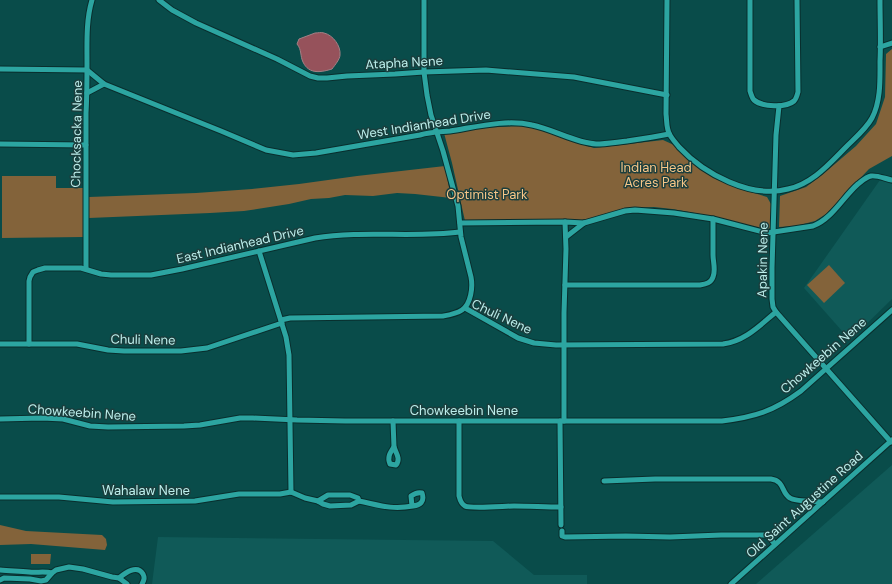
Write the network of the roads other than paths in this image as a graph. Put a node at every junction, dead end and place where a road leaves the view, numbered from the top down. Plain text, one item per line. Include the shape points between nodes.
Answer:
1 (92, 0) edge
2 (159, 0) edge
3 (424, 0) edge
4 (668, 0) edge
5 (750, 0) edge
6 (797, 0) edge
7 (880, 0) edge
8 (892, 43) edge
9 (880, 47) junction
10 (0, 69) edge
11 (87, 70) junction
12 (424, 72) junction
13 (104, 84) junction
14 (88, 93) junction
15 (667, 96) junction
16 (779, 106) junction
17 (437, 132) junction
18 (669, 134) junction
19 (0, 144) edge
20 (86, 145) junction
21 (892, 180) edge
22 (775, 192) junction
23 (713, 219) junction
24 (565, 222) junction
25 (460, 223) junction
26 (584, 223) junction
27 (460, 232) junction
28 (774, 232) junction
29 (566, 237) junction
30 (259, 251) junction
31 (86, 268) junction
32 (566, 285) junction
33 (464, 308) junction
34 (892, 310) edge
35 (776, 312) junction
36 (282, 322) junction
37 (0, 344) edge
38 (29, 344) junction
39 (564, 345) junction
40 (826, 368) junction
41 (0, 419) edge
42 (290, 420) junction
43 (393, 421) junction
44 (458, 421) junction
45 (562, 421) junction
46 (891, 441) edge
47 (394, 447) dead end
48 (604, 481) dead end
49 (291, 492) junction
50 (0, 497) edge
51 (318, 501) junction
52 (359, 501) junction
53 (823, 502) junction
54 (412, 506) dead end
55 (561, 507) junction
56 (775, 544) junction
57 (0, 570) edge
58 (15, 571) junction
59 (25, 572) junction
60 (52, 573) junction
61 (15, 578) junction
62 (119, 578) junction
63 (0, 580) edge
64 (23, 581) edge
65 (15, 584) edge
66 (127, 584) edge
67 (142, 584) edge
68 (731, 584) edge

1 - 11 street, Chocksacka Nene via 88,25
2 - 12 street, Atapha Nene via 196,23 310,76 327,78
3 - 12 street
4 - 15 street
5 - 16 street via 750,91 754,100
6 - 16 street via 798,92 793,102
7 - 9 street
8 - 9 street
9 - 22 street via 879,96 872,117 857,137 818,174 804,184
10 - 11 street
11 - 13 street, West Indianhead Drive
11 - 14 street, Chocksacka Nene
12 - 15 street, Atapha Nene via 486,70 564,76
12 - 17 street via 431,115
13 - 14 street
13 - 17 street, West Indianhead Drive via 266,150 293,155 316,154
14 - 20 street, Chocksacka Nene
15 - 18 street
16 - 22 street, Apakin Nene
17 - 18 street, West Indianhead Drive via 479,125 522,123 599,144
17 - 25 street via 458,206
18 - 22 street via 688,156 702,167 732,183
19 - 20 street
20 - 31 street, Chocksacka Nene
21 - 28 street via 869,176 819,224
22 - 28 street, Apakin Nene
23 - 26 street via 636,210
23 - 28 street
23 - 32 street via 714,268 712,278 706,284
24 - 25 street
24 - 26 street
24 - 29 street
25 - 27 street
26 - 29 street
27 - 30 street, East Indianhead Drive via 441,235 328,236
27 - 33 street via 472,283 470,297
28 - 35 street, Apakin Nene via 772,304
29 - 32 street
30 - 31 street, East Indianhead Drive via 151,275 111,276
30 - 36 street
31 - 38 street, East Indianhead Drive via 45,268 33,272 29,281
32 - 39 street
33 - 36 street, Chuli Nene via 443,316 290,318
33 - 39 street, Chuli Nene via 518,338 544,344
34 - 40 street, Chowkeebin Nene
35 - 39 street, Chuli Nene via 744,338 723,344
35 - 40 street, Apakin Nene
36 - 38 street, Chuli Nene via 207,348 180,351 124,352 77,344
36 - 42 street via 289,355
37 - 38 street, Chuli Nene
39 - 45 street
40 - 45 street, Chowkeebin Nene via 785,402 757,415 722,421
40 - 46 street, Apakin Nene
41 - 42 street, Chowkeebin Nene via 63,419 90,426 108,427 184,426 240,418
42 - 43 street, Chowkeebin Nene
42 - 49 street
43 - 44 street, Chowkeebin Nene
43 - 47 street
44 - 45 street, Chowkeebin Nene
44 - 55 street via 459,496 463,505
45 - 55 street
46 - 53 street, Old Saint Augustine Road
48 - 53 street via 774,479 780,482 786,495 793,500
49 - 50 street, Wahalaw Nene via 239,494 195,501 113,502 59,497
49 - 51 street
51 - 52 street via 330,506 351,506
51 - 52 street via 328,495 354,496
52 - 54 street via 395,508
53 - 56 street, Old Saint Augustine Road
55 - 56 street via 562,536 565,537 767,535
56 - 68 street, Old Saint Augustine Road
57 - 58 street
58 - 59 street
58 - 61 street
59 - 60 street
59 - 64 street
60 - 62 street via 63,568 76,568
60 - 64 street via 46,580
61 - 63 street
61 - 64 street
61 - 65 street
62 - 66 street
62 - 67 street via 128,571 137,569 144,577

